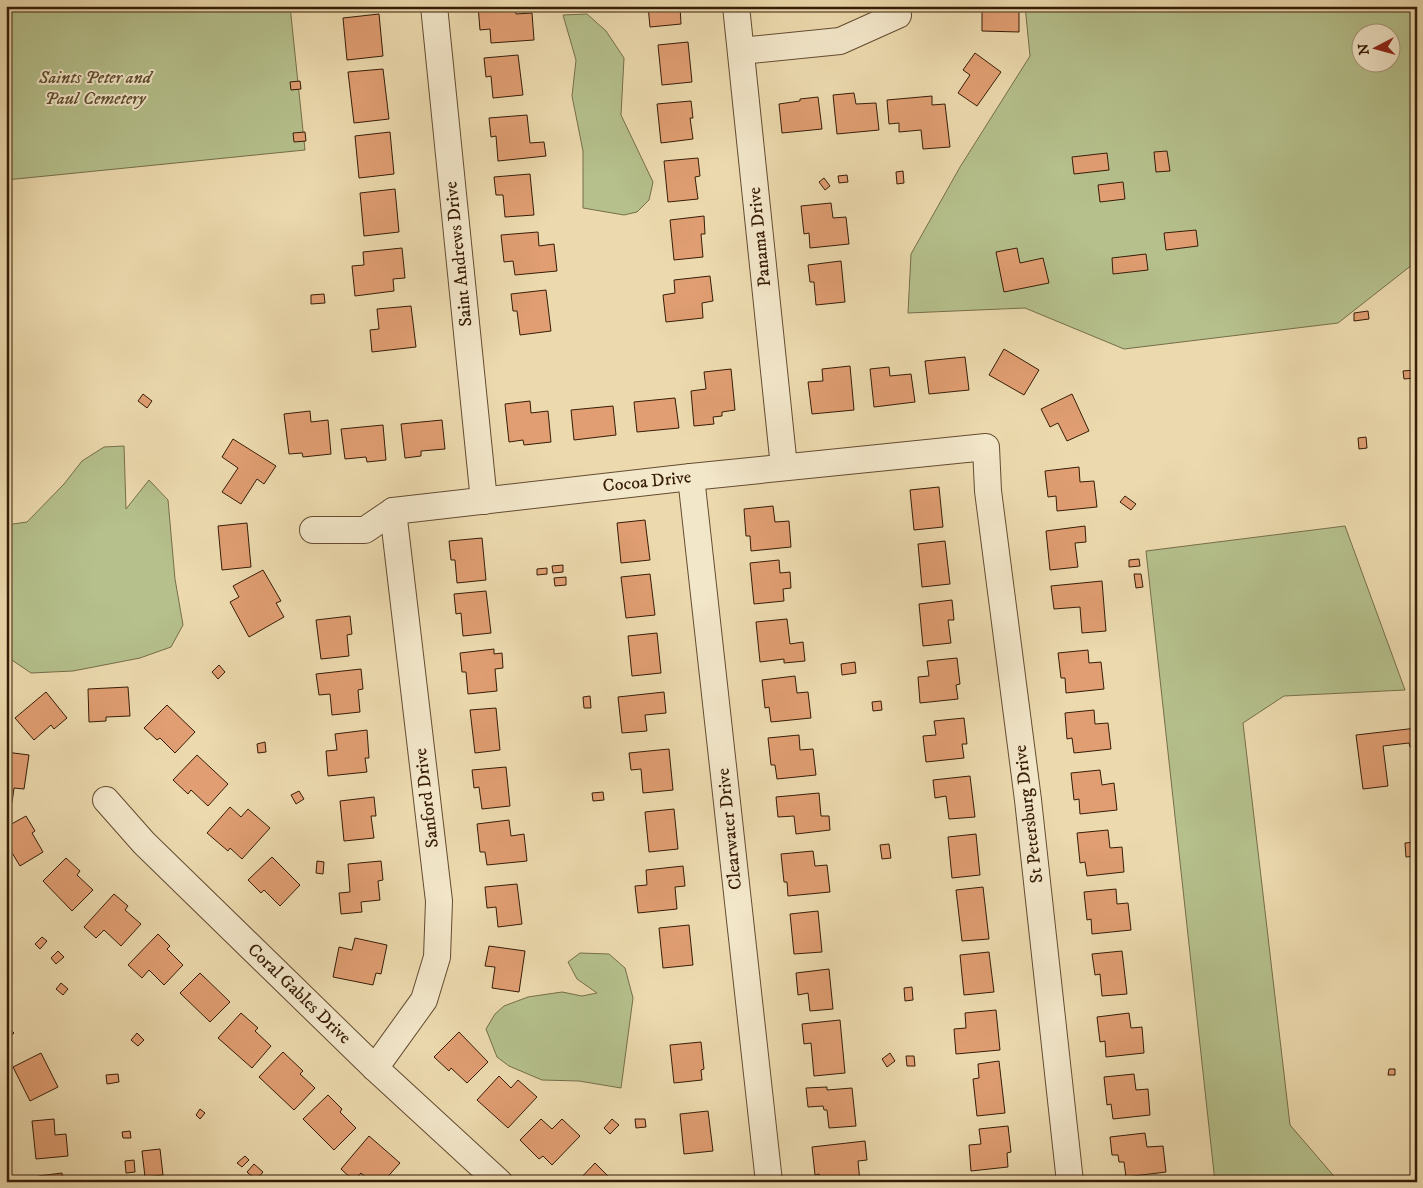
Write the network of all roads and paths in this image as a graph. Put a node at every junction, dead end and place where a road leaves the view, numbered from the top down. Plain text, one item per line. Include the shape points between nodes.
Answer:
1 (434, 6) edge
2 (736, 6) edge
3 (898, 15) dead end
4 (740, 51) junction
5 (986, 447) joint
6 (784, 467) junction
7 (691, 477) junction
8 (484, 501) junction
9 (393, 511) junction
10 (313, 530) dead end
11 (106, 800) dead end
12 (375, 1068) junction
13 (498, 1182) edge
14 (769, 1182) edge
15 (1070, 1182) edge

1 - 8 street, Saint Andrews Drive
2 - 4 street, Panama Drive
3 - 4 street via 840,40
4 - 6 street, Panama Drive
5 - 6 street, Cocoa Drive
5 - 15 street, St Petersburg Drive via 988,491 1028,800
6 - 7 street, Cocoa Drive
7 - 8 street, Cocoa Drive
7 - 14 street, Clearwater Drive
8 - 9 street, Cocoa Drive
9 - 10 street, Cocoa Drive via 365,530
9 - 12 street, Sanford Drive via 439,901 437,957 424,1000
11 - 12 street, Coral Gables Drive via 144,843
12 - 13 street, Coral Gables Drive

